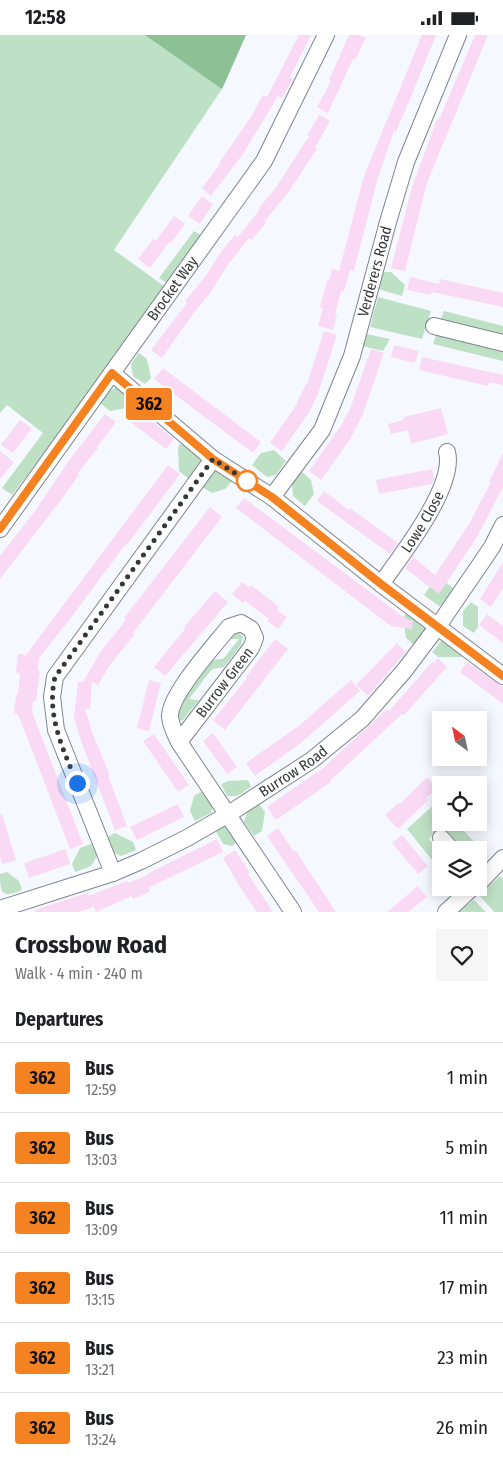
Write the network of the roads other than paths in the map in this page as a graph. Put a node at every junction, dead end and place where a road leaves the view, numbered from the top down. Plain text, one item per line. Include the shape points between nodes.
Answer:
1 (326, 35) edge
2 (458, 35) edge
3 (434, 326) dead end
4 (503, 343) edge
5 (112, 373) junction
6 (447, 452) dead end
7 (213, 459) junction
8 (272, 497) junction
9 (503, 525) edge
10 (0, 529) edge
11 (381, 584) junction
12 (438, 627) junction
13 (503, 676) edge
14 (179, 742) junction
15 (228, 815) junction
16 (503, 858) edge
17 (113, 873) junction
18 (487, 874) edge
19 (464, 896) edge
20 (1, 907) edge
21 (293, 912) edge
22 (446, 912) edge

1 - 5 street, Brocket Way via 264,161
2 - 8 street, Verderers Road via 406,162 352,356 322,430
3 - 4 street
5 - 7 street
5 - 10 street, Brocket Way
6 - 11 street, Lowe Close via 449,465 432,507 418,522
7 - 8 street
7 - 17 street via 55,677 52,697 56,730
8 - 11 street
9 - 12 street, Burrow Road via 492,547
11 - 12 street
12 - 13 street
12 - 15 street, Burrow Road via 362,719 312,760
14 - 14 street, Burrow Green via 172,729 170,715 178,693 229,627 241,623 252,629 255,638 251,648
14 - 15 street, Burrow Green
15 - 17 street, Burrow Road
15 - 21 street, Burrow Green
16 - 18 street
17 - 20 street, Burrow Road
19 - 22 street

